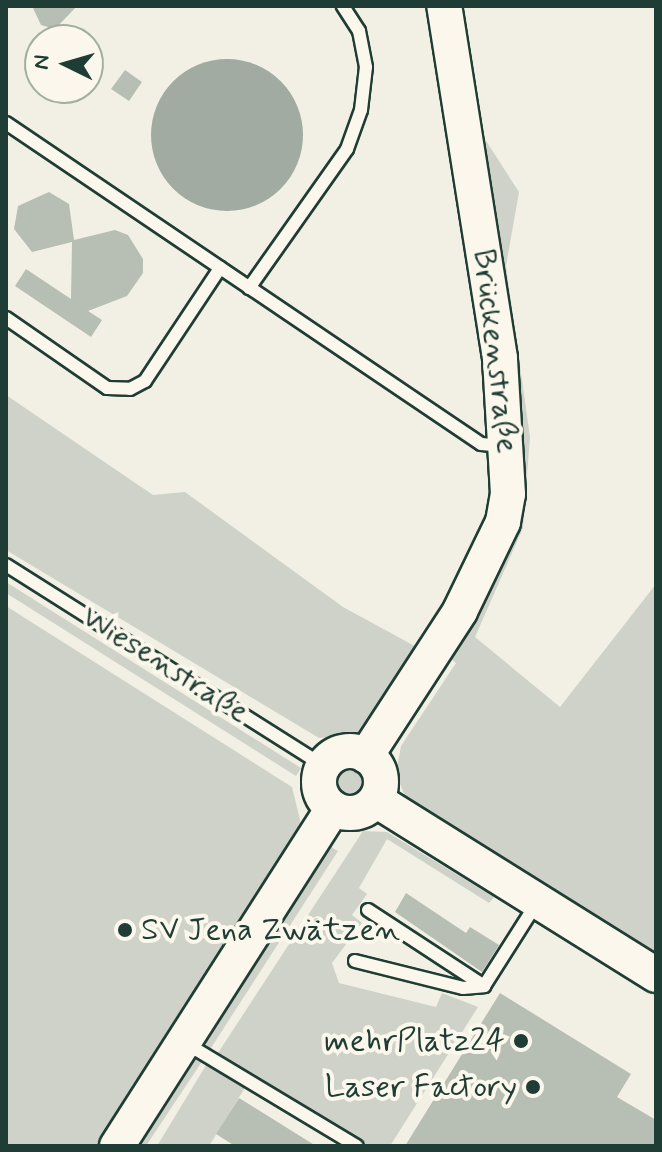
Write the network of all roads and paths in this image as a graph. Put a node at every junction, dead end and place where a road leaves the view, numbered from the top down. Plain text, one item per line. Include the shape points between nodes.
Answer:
1 (343, 6) edge
2 (444, 6) edge
3 (6, 123) edge
4 (220, 268) junction
5 (249, 288) junction
6 (6, 318) edge
7 (510, 446) junction
8 (6, 565) edge
9 (366, 756) junction
10 (324, 766) junction
11 (376, 800) junction
12 (333, 808) junction
13 (538, 901) junction
14 (368, 910) dead end
15 (355, 961) dead end
16 (656, 975) edge
17 (484, 986) junction
18 (184, 1042) junction
19 (117, 1146) edge
20 (357, 1146) edge

1 - 5 lane via 359,31 366,67 361,110 347,149
2 - 7 street, Brückenstraße
3 - 4 lane
4 - 5 lane
4 - 6 lane via 145,381 130,389 107,388
5 - 7 lane via 481,444
7 - 9 street, Brückenstraße via 503,522 483,568
8 - 10 lane, Wiesenstraße
9 - 10 street via 338,753
9 - 11 street via 381,780
10 - 12 street via 319,784
11 - 12 street via 352,813
11 - 13 street
12 - 18 street
13 - 16 street
13 - 17 lane
14 - 17 lane
15 - 17 lane via 463,988
18 - 19 street
18 - 20 lane

